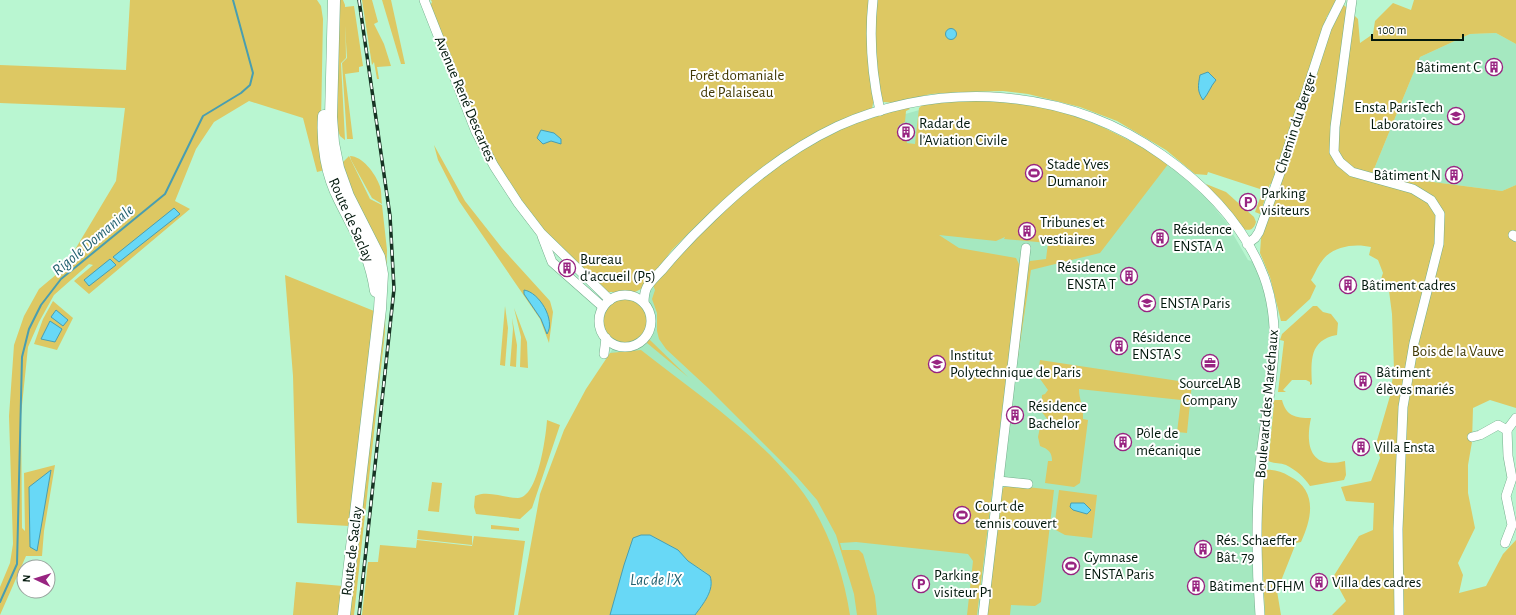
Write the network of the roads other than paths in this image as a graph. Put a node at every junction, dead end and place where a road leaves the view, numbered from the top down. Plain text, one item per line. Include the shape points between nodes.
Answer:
1 (327, 0) edge
2 (334, 0) edge
3 (424, 0) edge
4 (874, 0) edge
5 (1341, 0) edge
6 (1352, 0) edge
7 (880, 111) junction
8 (541, 233) junction
9 (1248, 244) junction
10 (1026, 248) dead end
11 (647, 288) junction
12 (629, 295) junction
13 (610, 300) junction
14 (644, 303) junction
15 (603, 307) junction
16 (378, 320) junction
17 (606, 338) junction
18 (618, 346) junction
19 (1516, 418) edge
20 (1507, 430) junction
21 (1472, 437) dead end
22 (998, 481) junction
23 (1028, 484) dead end
24 (1505, 542) dead end
25 (344, 615) edge
26 (983, 615) edge
27 (1260, 615) edge
28 (1400, 615) edge

1 - 16 main road, Route de Saclay via 324,122 326,156 339,200 367,252 376,290
2 - 16 main road, Route de Saclay via 331,117 333,143 348,196 374,245 382,268
3 - 8 street, Avenue René Descartes via 483,146 518,203
4 - 7 street via 871,43 875,89
5 - 9 street, Chemin du Berger via 1327,28 1259,232
6 - 28 street via 1334,152 1340,162 1352,172 1413,189 1431,200 1440,214 1439,244 1414,342 1403,407 1398,528
7 - 9 street, Boulevard des Maréchaux via 931,100 987,96 1043,103 1093,118 1140,140 1182,169 1215,201
7 - 11 street, Boulevard des Maréchaux via 839,126 764,171 692,236
8 - 13 street, Avenue René Descartes
8 - 15 street, Avenue René Descartes via 552,262
9 - 27 street, Boulevard des Maréchaux via 1268,288 1276,333 1260,466
10 - 22 street
11 - 12 street, Boulevard des Maréchaux
11 - 14 street, Boulevard des Maréchaux
12 - 13 street
12 - 14 street
13 - 15 street
14 - 18 street via 651,320 648,333 635,345
15 - 17 street via 600,323
16 - 25 main road, Route de Saclay
17 - 18 street
17 - 18 street via 604,354
19 - 20 street
20 - 21 street via 1498,425
20 - 24 street via 1512,478 1506,496 1512,525
22 - 23 street
22 - 26 street

